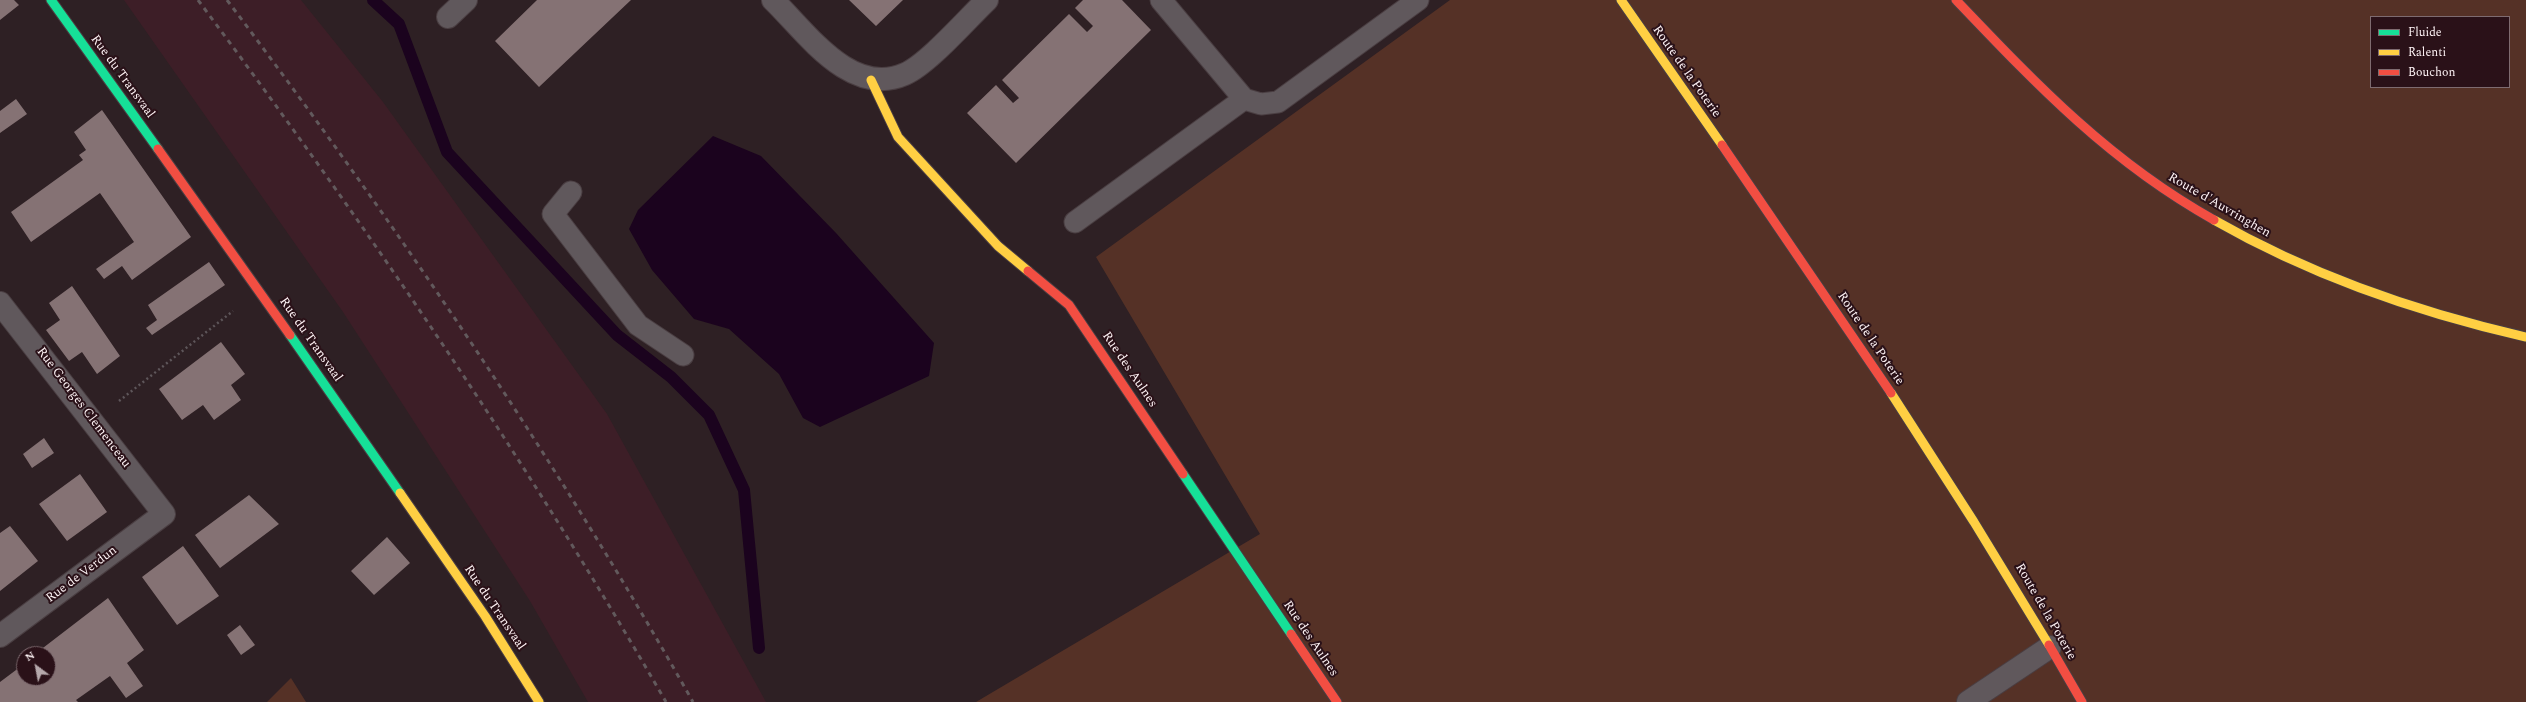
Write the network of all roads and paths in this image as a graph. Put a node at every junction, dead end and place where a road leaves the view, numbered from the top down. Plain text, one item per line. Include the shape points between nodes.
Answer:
1 (51, 0) edge
2 (466, 0) edge
3 (773, 0) edge
4 (987, 0) edge
5 (1161, 0) edge
6 (1418, 0) edge
7 (1620, 0) edge
8 (1956, 0) edge
9 (448, 18) dead end
10 (871, 80) junction
11 (1244, 99) junction
12 (571, 192) dead end
13 (1075, 222) dead end
14 (260, 290) junction
15 (0, 303) edge
16 (2526, 337) edge
17 (683, 355) dead end
18 (93, 421) junction
19 (164, 514) joint
20 (0, 636) edge
21 (2050, 647) junction
22 (539, 702) edge
23 (1337, 702) edge
24 (1968, 702) edge
25 (2082, 702) edge

1 - 14 street, Rue du Transvaal
2 - 9 street
3 - 10 street via 837,62 856,75
4 - 10 street via 921,63 905,74
5 - 11 lane
6 - 11 lane via 1278,102 1261,104
7 - 21 street, Route de la Poterie via 1939,465
8 - 16 street, Route d'Auvringhen via 2039,87 2085,129 2141,174 2191,207 2250,240 2346,285 2448,320
10 - 23 street, Rue des Aulnes via 898,137 998,246 1069,305
11 - 13 lane
12 - 17 lane via 553,214 638,325
14 - 18 path
14 - 22 street, Rue du Transvaal via 483,615
15 - 18 street, Rue Georges Clemenceau
18 - 19 street, Rue Georges Clemenceau
19 - 20 street, Rue de Verdun
21 - 24 street
21 - 25 street, Route de la Poterie

